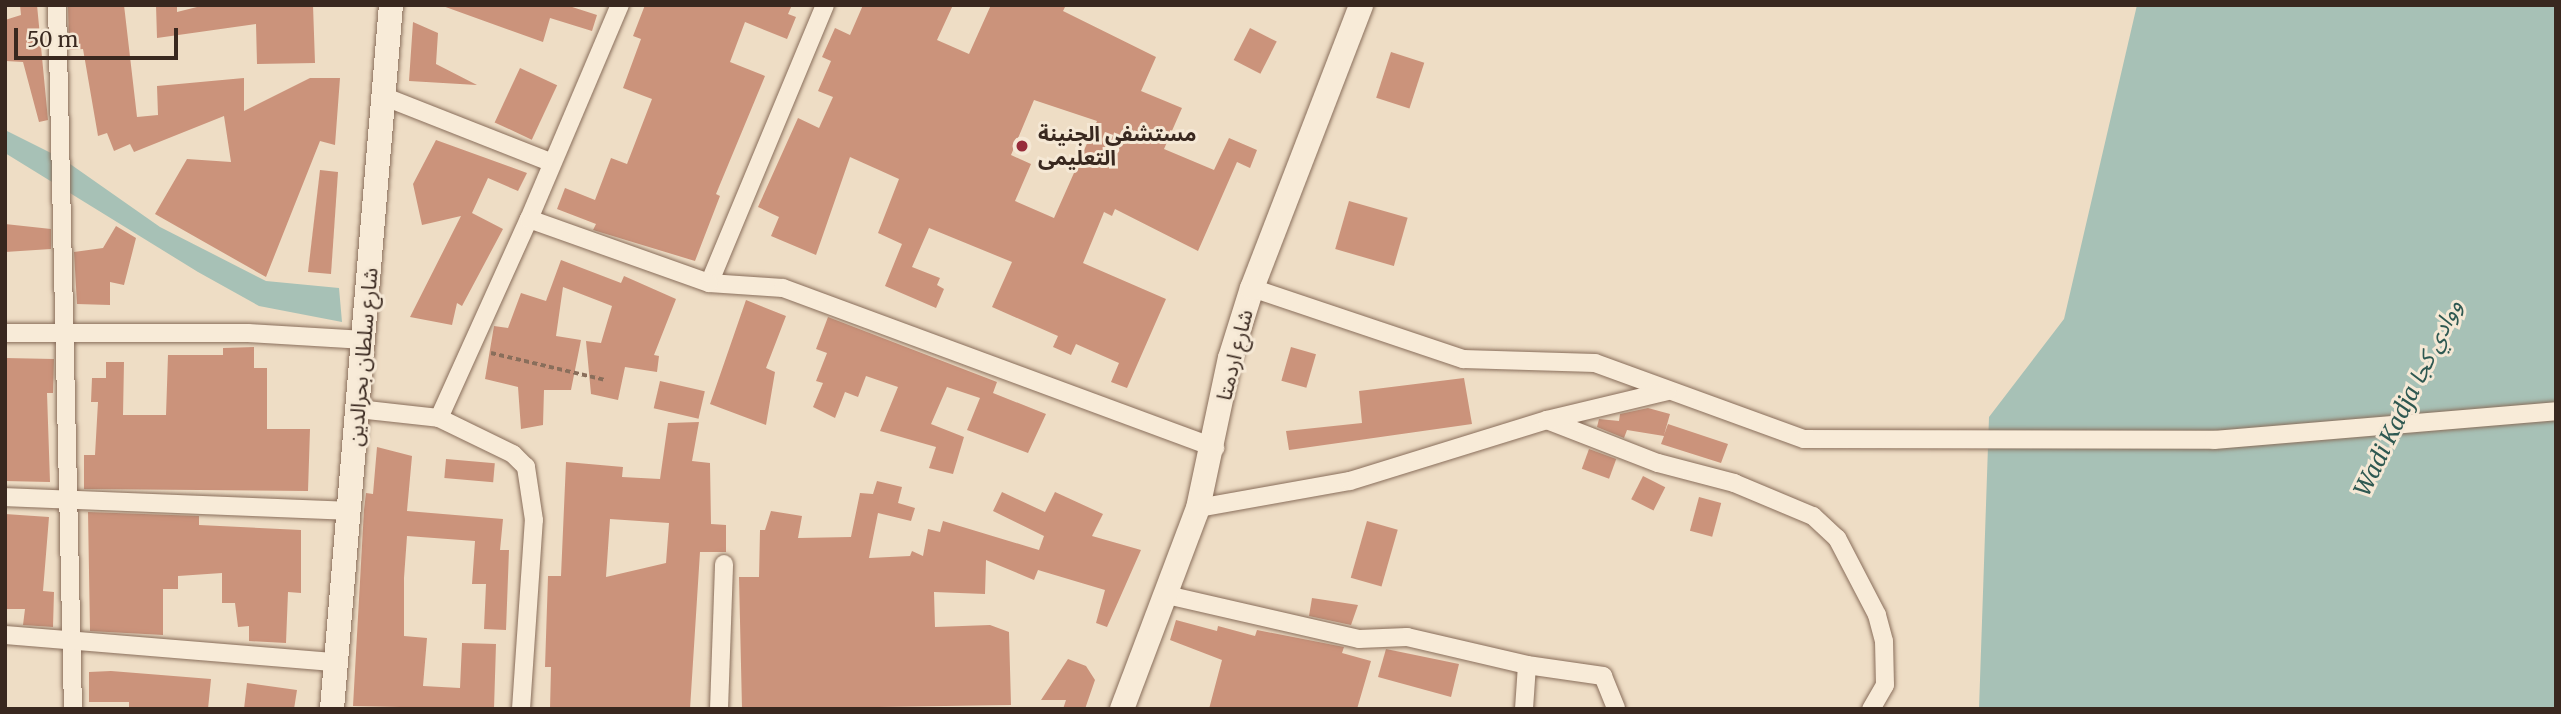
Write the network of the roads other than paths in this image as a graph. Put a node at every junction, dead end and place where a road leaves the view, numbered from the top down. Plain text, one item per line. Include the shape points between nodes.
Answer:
1 (57, 5) edge
2 (391, 5) edge
3 (620, 5) edge
4 (825, 5) edge
5 (1361, 5) edge
6 (385, 97) junction
7 (550, 162) junction
8 (529, 219) junction
9 (709, 283) junction
10 (1252, 288) junction
11 (5, 333) edge
12 (65, 336) junction
13 (365, 340) junction
14 (1668, 391) junction
15 (358, 409) junction
16 (2556, 411) edge
17 (439, 418) junction
18 (1546, 420) junction
19 (1215, 448) junction
20 (5, 497) edge
21 (68, 500) junction
22 (1198, 508) junction
23 (350, 511) junction
24 (724, 564) dead end
25 (1167, 595) junction
26 (5, 635) edge
27 (74, 640) junction
28 (336, 662) junction
29 (1527, 665) junction
30 (74, 709) edge
31 (331, 709) edge
32 (521, 709) edge
33 (719, 709) edge
34 (1122, 709) edge
35 (1524, 709) edge
36 (1616, 709) edge
37 (1871, 709) edge

1 - 12 street
2 - 6 main road, شارع سلطان بحرالدين
3 - 7 street
4 - 9 street
5 - 10 main road, شارع اردمتا
6 - 7 street
6 - 13 main road, شارع سلطان بحرالدين
7 - 8 street
8 - 9 street
8 - 17 street
9 - 19 street via 783,288
10 - 14 street via 1463,359 1595,363
10 - 19 main road, شارع اردمتا via 1230,358
11 - 12 street
12 - 13 street via 248,332
12 - 21 street
13 - 15 main road, شارع سلطان بحرالدين
14 - 16 street via 1804,439 1851,442 2214,440
14 - 18 street
15 - 17 street
15 - 23 main road, شارع سلطان بحرالدين
17 - 32 street via 513,454 526,467 534,520
18 - 22 street via 1350,481
18 - 37 street via 1658,463 1734,483 1813,516 1837,538 1877,615 1884,641 1885,685
19 - 22 main road, شارع اردمتا
20 - 21 street
21 - 23 street
21 - 27 street
22 - 25 main road, شارع اردمتا
23 - 28 main road, شارع سلطان بحرالدين
24 - 33 street
25 - 29 street via 1359,639 1407,638
25 - 34 main road, شارع اردمتا
26 - 27 street
27 - 28 street
27 - 30 street
28 - 31 main road, شارع سلطان بحرالدين
29 - 35 street
29 - 36 street via 1603,676

